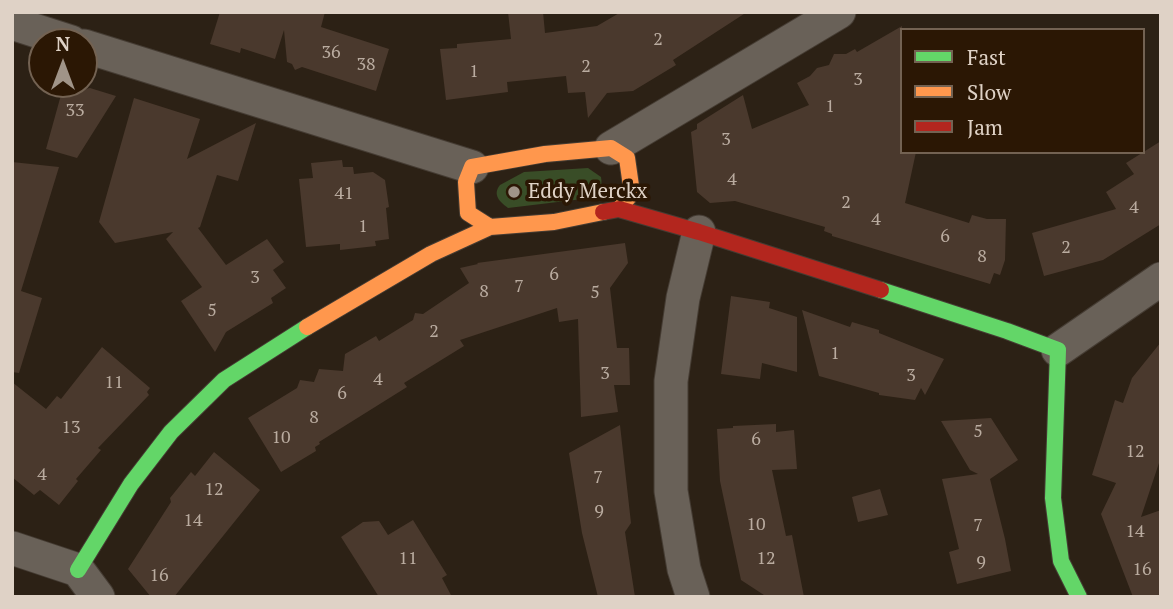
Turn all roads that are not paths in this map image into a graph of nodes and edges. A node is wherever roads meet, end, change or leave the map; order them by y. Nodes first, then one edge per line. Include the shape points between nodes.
1 (839, 12) edge
2 (98, 50) edge
3 (611, 148) junction
4 (472, 167) junction
5 (619, 209) junction
6 (490, 228) junction
7 (699, 232) junction
8 (1161, 279) edge
9 (1058, 350) junction
10 (12, 548) edge
11 (78, 570) junction
12 (98, 597) edge
13 (693, 597) edge
14 (1079, 597) edge

1 - 3 street
2 - 4 street
3 - 4 street
3 - 5 street via 627,158 632,193
4 - 6 street via 466,182 468,213
5 - 6 street
5 - 7 street
6 - 11 street via 430,254 225,380 171,432 131,484
7 - 9 street
7 - 13 street via 683,298 671,381 671,491
8 - 9 street
9 - 14 street via 1053,498 1061,561
10 - 11 street
11 - 12 street

